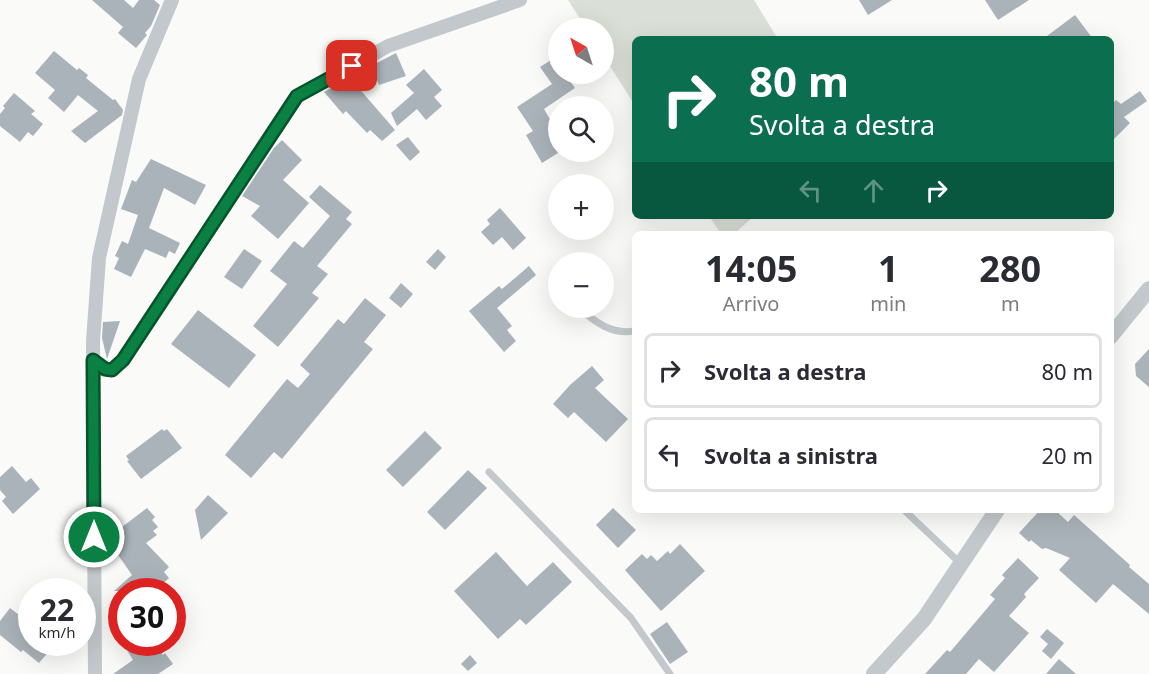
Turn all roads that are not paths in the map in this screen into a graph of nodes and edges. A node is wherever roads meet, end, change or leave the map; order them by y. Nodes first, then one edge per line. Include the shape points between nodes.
1 (172, 0) edge
2 (520, 0) edge
3 (1149, 289) edge
4 (591, 318) edge
5 (632, 331) edge
6 (1114, 333) edge
7 (93, 360) junction
8 (489, 472) dead end
9 (907, 513) edge
10 (995, 513) edge
11 (961, 564) junction
12 (95, 674) edge
13 (670, 674) edge
14 (874, 674) edge

1 - 7 street via 139,79 99,258
2 - 7 street via 388,46 297,96 123,360 112,370
3 - 6 street
4 - 5 lane via 623,333
7 - 12 street
8 - 13 lane via 630,618
9 - 11 lane
10 - 11 street
11 - 14 street via 924,619

